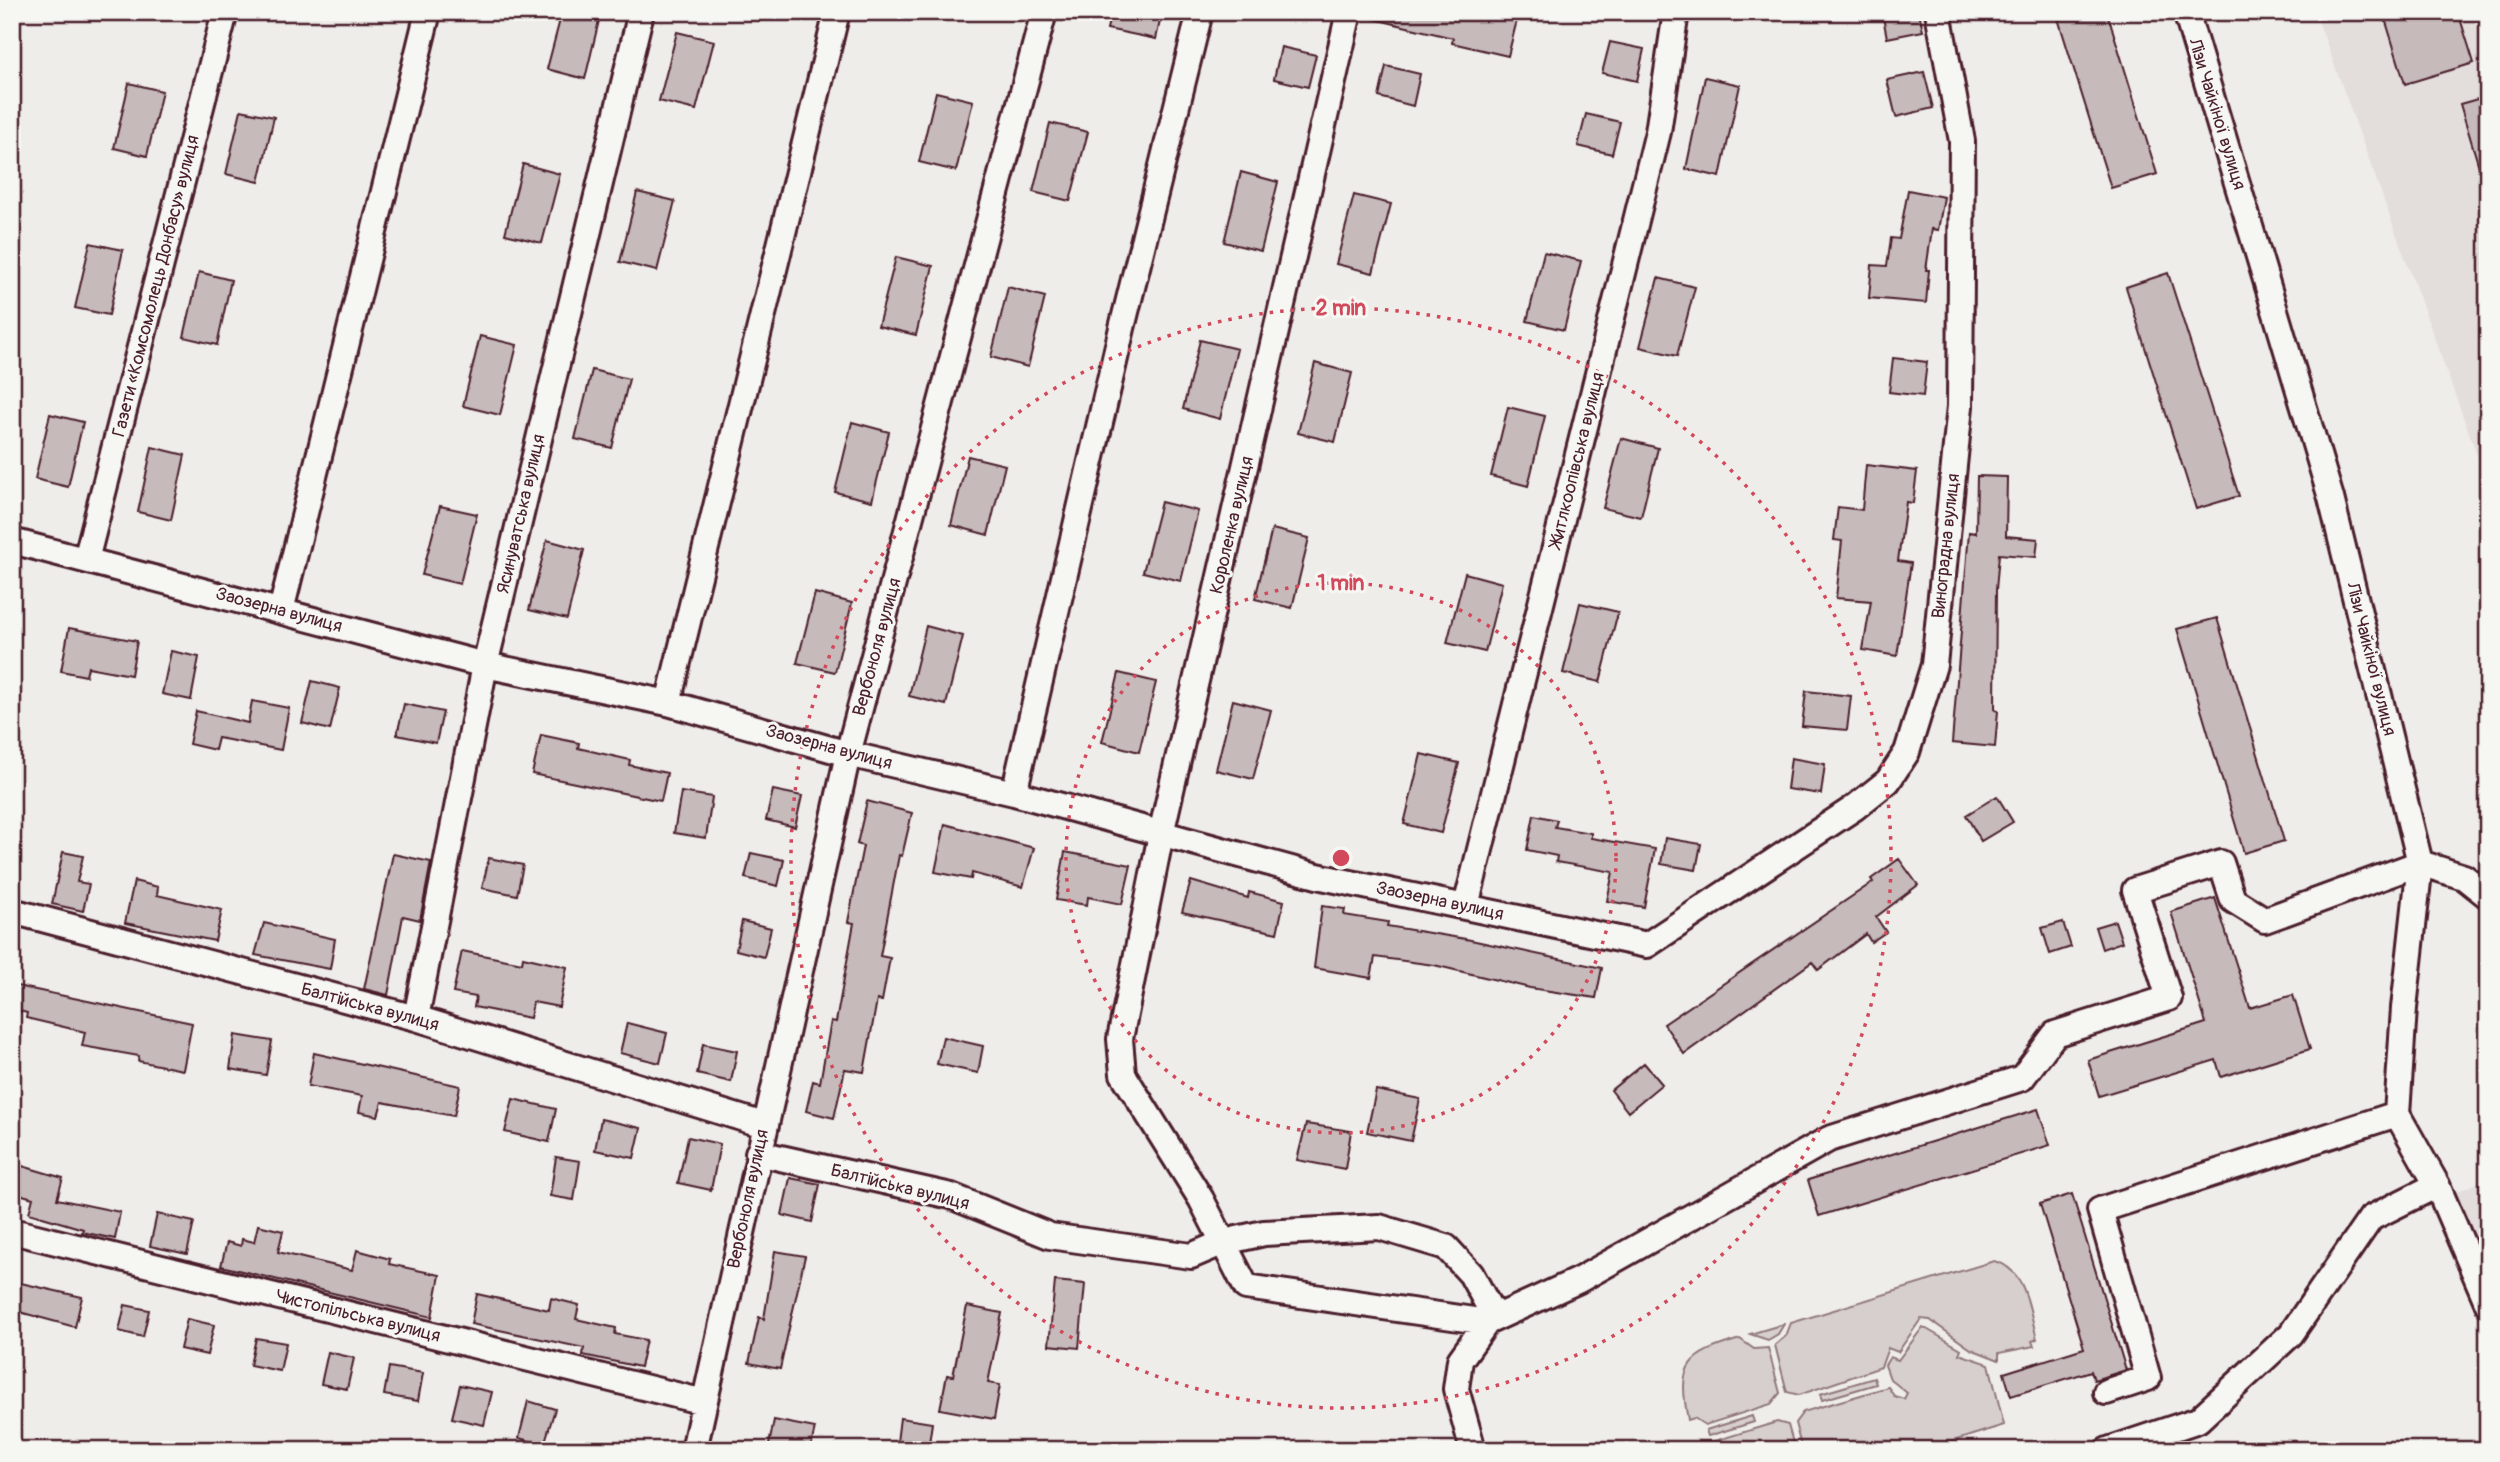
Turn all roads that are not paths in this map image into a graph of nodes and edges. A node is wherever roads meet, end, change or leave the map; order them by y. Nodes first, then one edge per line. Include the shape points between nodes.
1 (225, 12) edge
2 (428, 12) edge
3 (641, 12) edge
4 (837, 12) edge
5 (1044, 12) edge
6 (1200, 12) edge
7 (1349, 12) edge
8 (1676, 12) edge
9 (1938, 12) edge
10 (2186, 12) edge
11 (12, 541) edge
12 (86, 560) junction
13 (281, 611) junction
14 (485, 665) junction
15 (668, 703) junction
16 (848, 754) junction
17 (1014, 793) junction
18 (1161, 834) junction
19 (2420, 863) junction
20 (2488, 896) edge
21 (1466, 906) junction
22 (12, 911) edge
23 (1647, 945) joint
24 (416, 1018) junction
25 (2397, 1114) junction
26 (764, 1125) junction
27 (758, 1153) junction
28 (2437, 1185) junction
29 (12, 1231) edge
30 (1224, 1242) junction
31 (2488, 1304) edge
32 (1493, 1319) junction
33 (2106, 1392) dead end
34 (704, 1402) junction
35 (694, 1450) edge
36 (1473, 1450) edge
37 (2108, 1450) edge

1 - 12 street, Газети «Комсомолець Донбасу» вулиця
2 - 13 street
3 - 14 street, Ясинуватська вулиця
4 - 15 street
5 - 16 street, Вербоноля вулиця
6 - 17 street
7 - 18 street, Короленка вулиця
8 - 21 street, Житлкоопівська вулиця via 1658,132
9 - 23 street, Виноградна вулиця via 1962,141 1959,406 1934,665 1927,690 1907,752 1888,780 1854,808
10 - 19 street, Лізи Чайкіної вулиця via 2331,498
11 - 12 street, Заозерна вулиця
12 - 13 street, Заозерна вулиця
13 - 14 street, Заозерна вулиця
14 - 15 street, Заозерна вулиця
14 - 24 street, Ясинуватська вулиця
15 - 16 street, Заозерна вулиця
16 - 17 street, Заозерна вулиця
16 - 26 street, Вербоноля вулиця
17 - 18 street, Заозерна вулиця
18 - 21 street, Заозерна вулиця via 1317,876
18 - 30 street, Короленка вулиця via 1120,1039 1123,1074
19 - 20 street via 2464,877
19 - 25 street, Лізи Чайкіної вулиця
19 - 32 street via 2265,920 2232,900 2221,863 2135,890 2169,998 2055,1034 2022,1078 1829,1139 1579,1280
21 - 23 street, Заозерна вулиця
22 - 24 street, Балтійська вулиця
24 - 26 street, Балтійська вулиця
25 - 28 street
25 - 33 street via 2100,1210 2148,1378
26 - 27 street, Вербоноля вулиця
27 - 30 street, Балтійська вулиця via 951,1196 1050,1237 1191,1256
27 - 34 street, Вербоноля вулиця
28 - 31 street
28 - 37 street via 2371,1218 2291,1334 2198,1420
29 - 34 street, Чистопільська вулиця
30 - 32 street, Короленка вулиця via 1246,1287
30 - 32 street, Балтійська вулиця via 1265,1233 1379,1227 1446,1247 1471,1274
32 - 36 street via 1460,1360 1456,1389
34 - 35 street, Вербоноля вулиця

